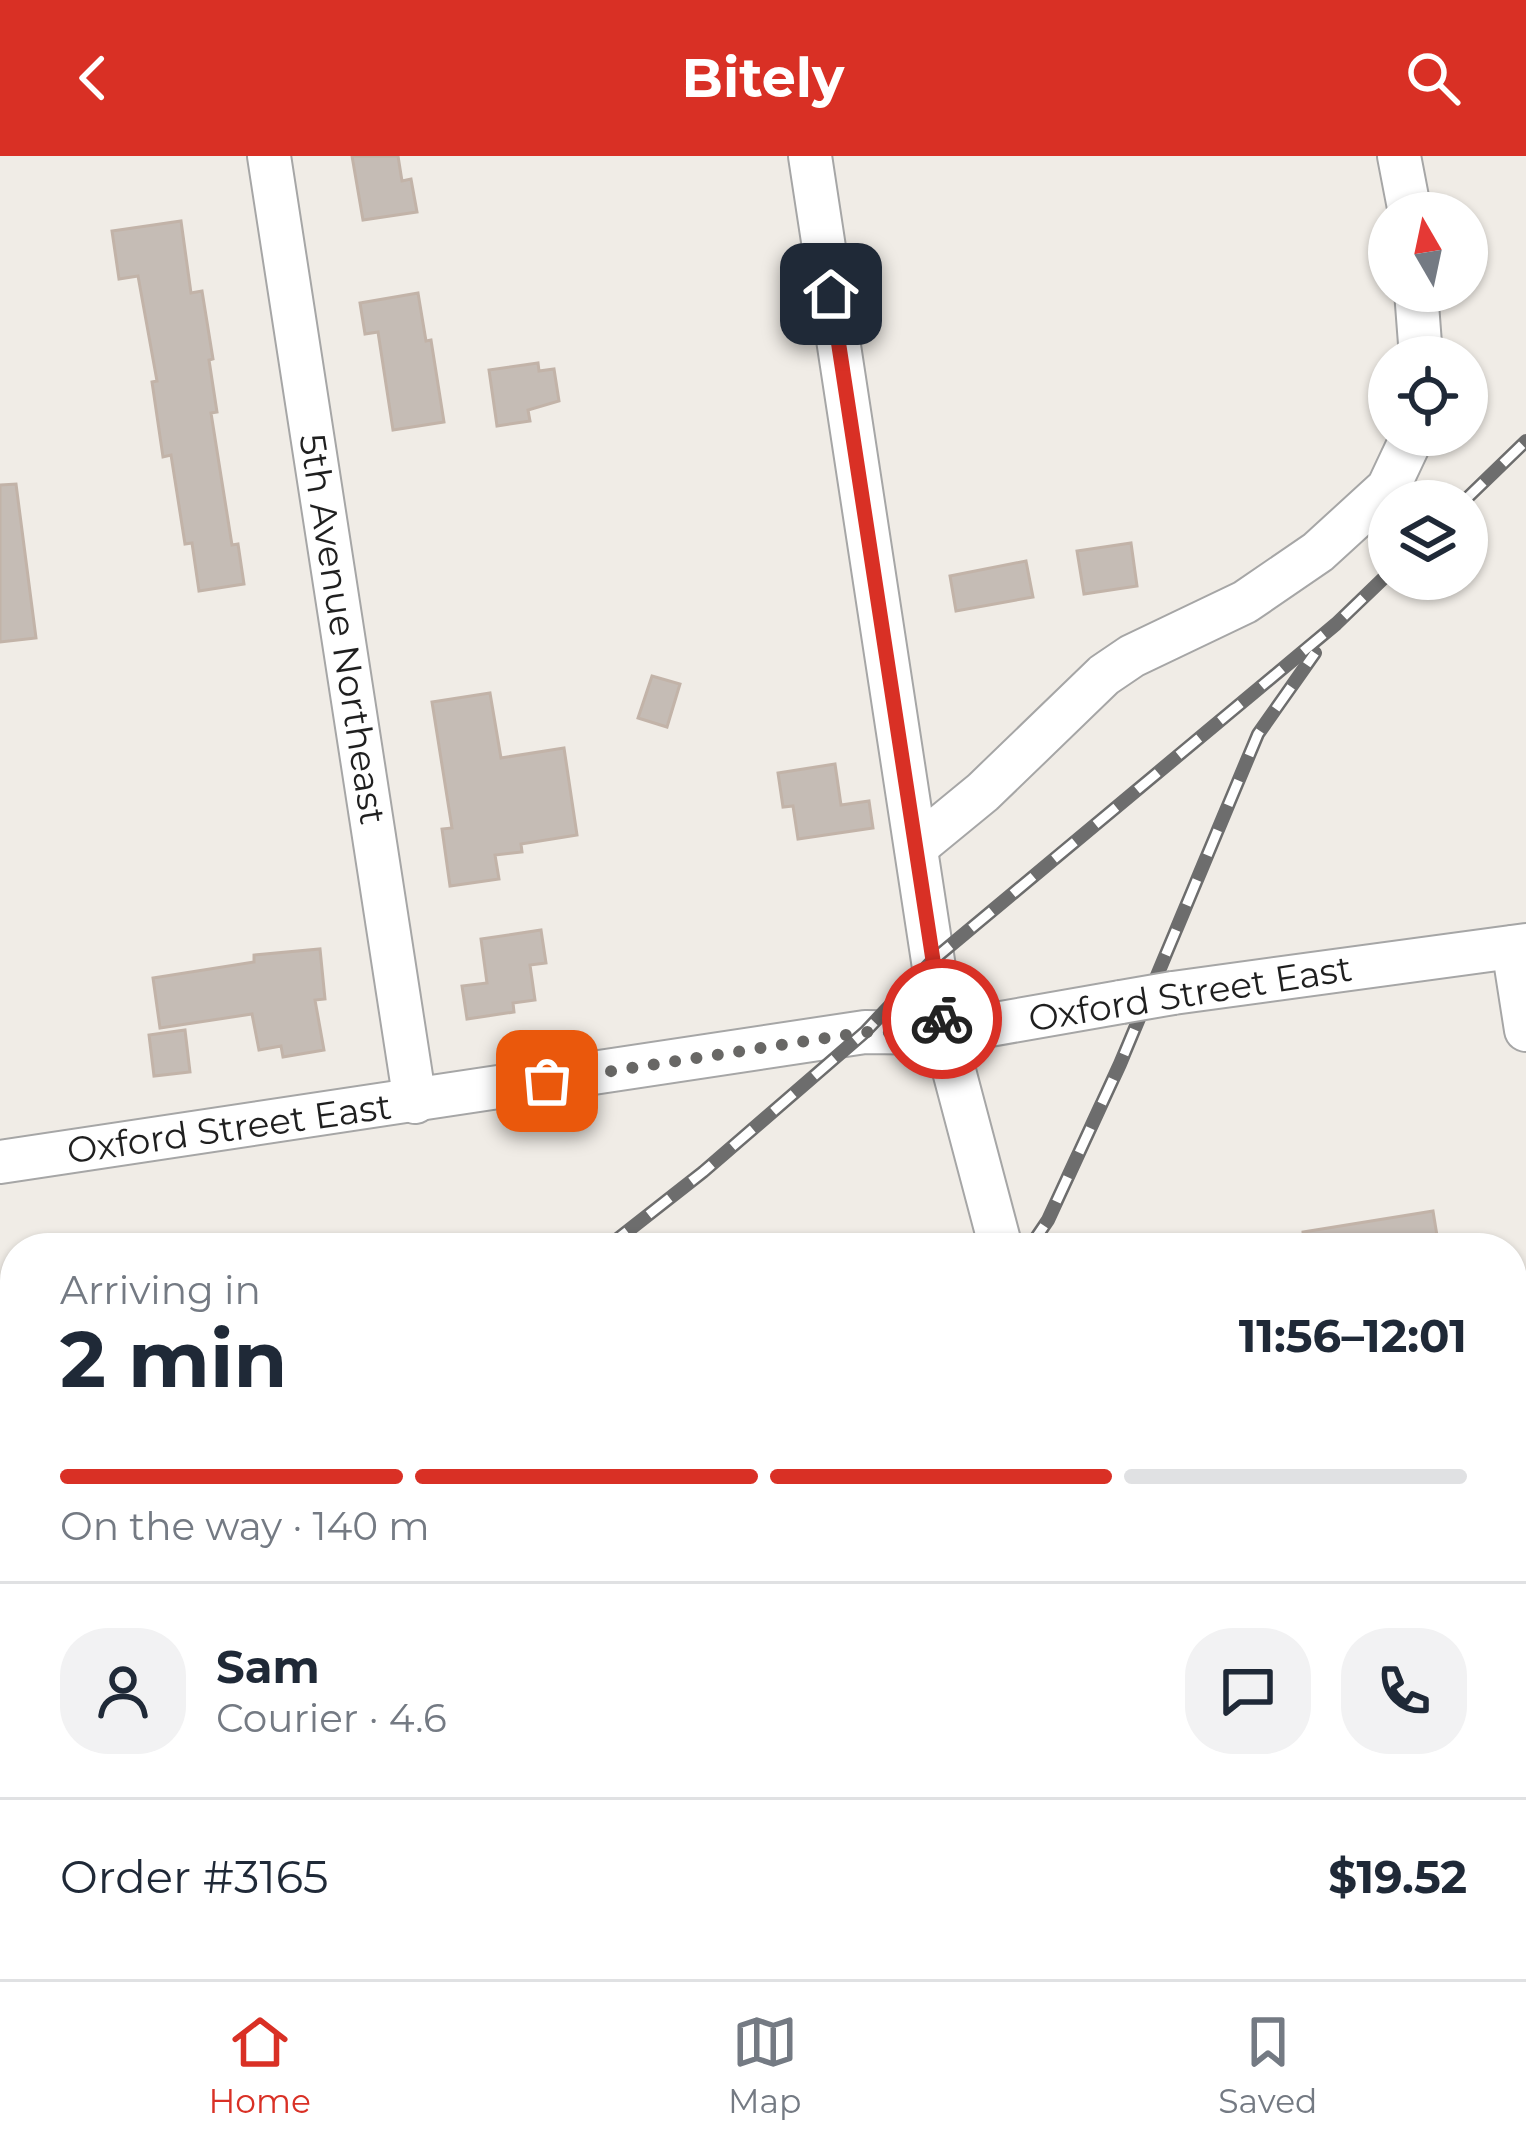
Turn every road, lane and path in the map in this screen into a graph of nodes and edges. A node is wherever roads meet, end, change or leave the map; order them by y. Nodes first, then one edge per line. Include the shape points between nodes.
1 (268, 156) edge
2 (810, 156) edge
3 (1399, 156) edge
4 (1406, 192) edge
5 (1403, 456) edge
6 (916, 847) junction
7 (1520, 946) edge
8 (1526, 1030) edge
9 (944, 1033) junction
10 (416, 1102) junction
11 (0, 1162) edge
12 (997, 1233) edge

1 - 10 street, 5th Avenue Northeast
2 - 6 street
3 - 4 street
5 - 6 street via 1388,488 1318,552 1245,602 1104,675
6 - 9 street
7 - 8 street
7 - 9 street, Oxford Street East, bridge
9 - 10 street, Oxford Street East via 865,1032
9 - 12 street
10 - 11 street, Oxford Street East

